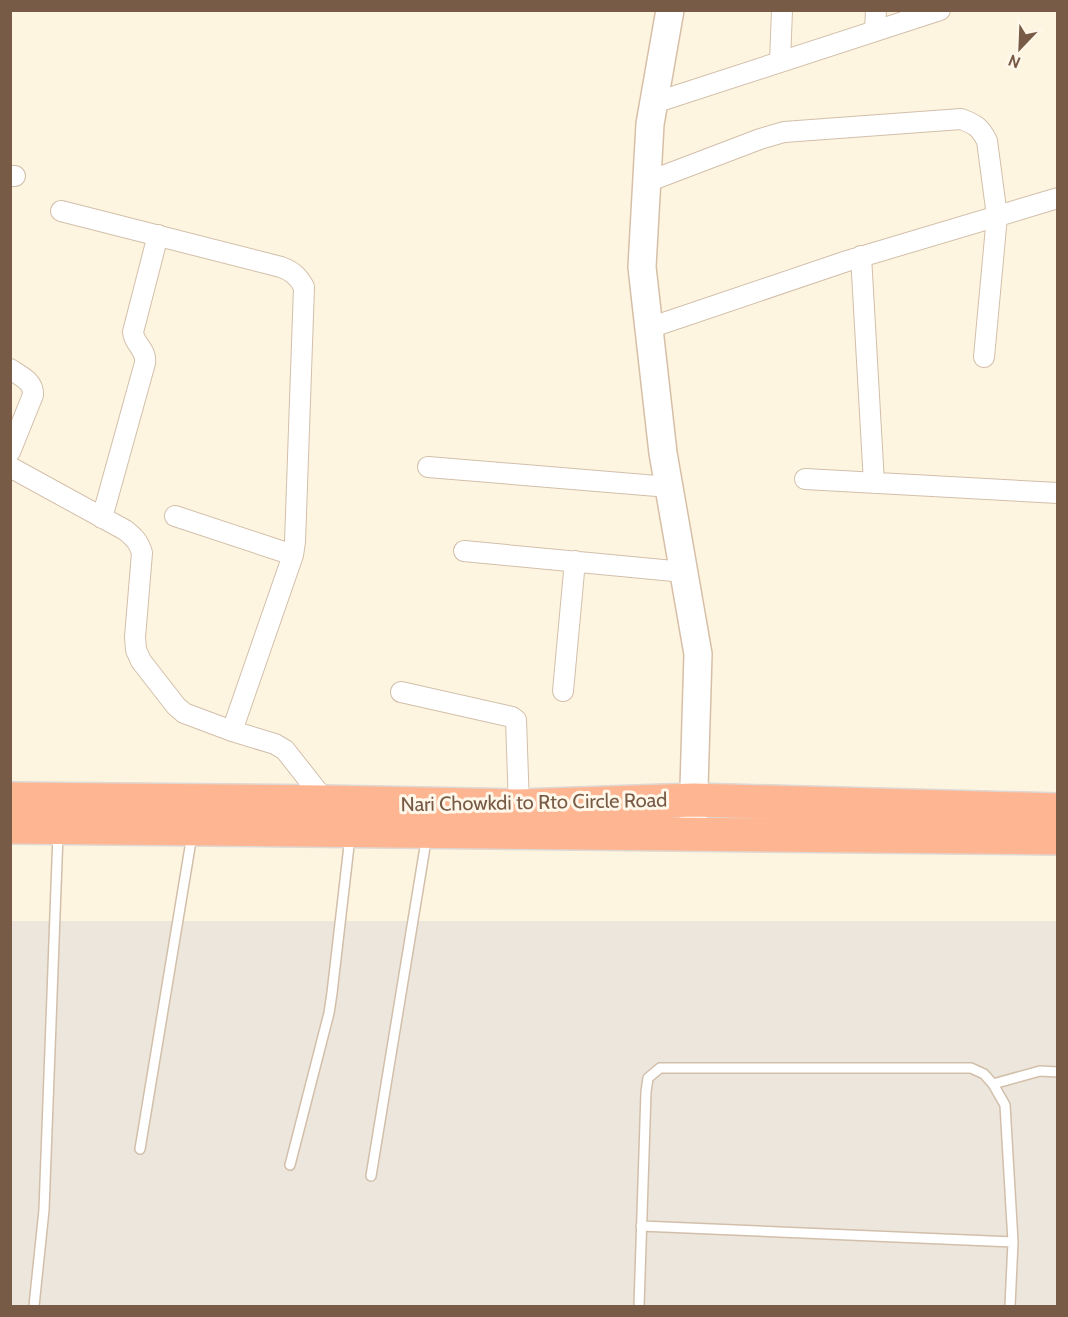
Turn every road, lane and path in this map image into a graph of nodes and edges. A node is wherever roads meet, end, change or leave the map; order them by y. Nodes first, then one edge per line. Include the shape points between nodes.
1 (782, 10) edge
2 (876, 10) edge
3 (939, 10) edge
4 (666, 12) edge
5 (875, 31) junction
6 (780, 62) junction
7 (654, 103) junction
8 (647, 182) junction
9 (1058, 198) edge
10 (61, 211) dead end
11 (997, 216) junction
12 (158, 235) junction
13 (861, 256) junction
14 (649, 328) junction
15 (984, 357) dead end
16 (10, 369) edge
17 (10, 452) edge
18 (10, 466) edge
19 (428, 467) dead end
20 (805, 479) dead end
21 (874, 483) junction
22 (669, 487) junction
23 (1058, 494) edge
24 (175, 516) dead end
25 (102, 518) junction
26 (464, 551) dead end
27 (293, 555) junction
28 (575, 561) junction
29 (684, 572) junction
30 (562, 691) dead end
31 (401, 692) dead end
32 (231, 731) junction
33 (10, 799) edge
34 (694, 800) junction
35 (326, 802) junction
36 (519, 806) junction
37 (1058, 810) edge
38 (59, 813) junction
39 (10, 827) edge
40 (193, 829) junction
41 (351, 831) junction
42 (428, 832) junction
43 (692, 834) junction
44 (1058, 838) edge
45 (1058, 1072) edge
46 (993, 1084) junction
47 (140, 1149) dead end
48 (290, 1165) dead end
49 (372, 1176) dead end
50 (641, 1226) junction
51 (1013, 1242) junction
52 (34, 1306) edge
53 (639, 1306) edge
54 (1010, 1306) edge

1 - 6 street
2 - 5 street
3 - 5 street
4 - 7 street
5 - 6 street
6 - 7 street
7 - 8 street
8 - 11 street via 784,132 961,119 981,130 987,141
8 - 14 street via 642,267
9 - 11 street
10 - 12 street
11 - 13 street
11 - 15 street
12 - 25 street via 133,332 144,352 145,363
12 - 27 street via 280,267 291,271 304,287
13 - 14 street
13 - 21 street
14 - 22 street
16 - 17 street via 31,383 33,394
18 - 25 street
19 - 22 street
20 - 21 street
21 - 23 street
22 - 29 street
24 - 27 street
25 - 32 street via 135,537 140,545 135,638 141,661 184,713
26 - 28 street
27 - 32 street
28 - 29 street
28 - 30 street
29 - 34 street via 698,654
31 - 36 street via 516,720
32 - 35 street via 285,750
33 - 38 highway, Nari Chowkdi to Rto Circle Road
34 - 36 highway, Nari Chowkdi to Rto Circle Road
34 - 37 highway, Nari Chowkdi to Rto Circle Road
34 - 43 street
35 - 36 highway, Nari Chowkdi to Rto Circle Road
35 - 38 highway, Nari Chowkdi to Rto Circle Road
38 - 39 highway
38 - 40 highway
38 - 52 lane via 44,1210
40 - 41 highway
40 - 47 lane
41 - 42 highway
41 - 48 lane via 329,1013
42 - 43 highway
42 - 49 lane
43 - 44 highway
45 - 46 lane via 1040,1071
46 - 50 lane via 971,1068 660,1068 648,1078 646,1092
46 - 51 lane via 1005,1105
50 - 51 lane
50 - 53 lane
51 - 54 lane

